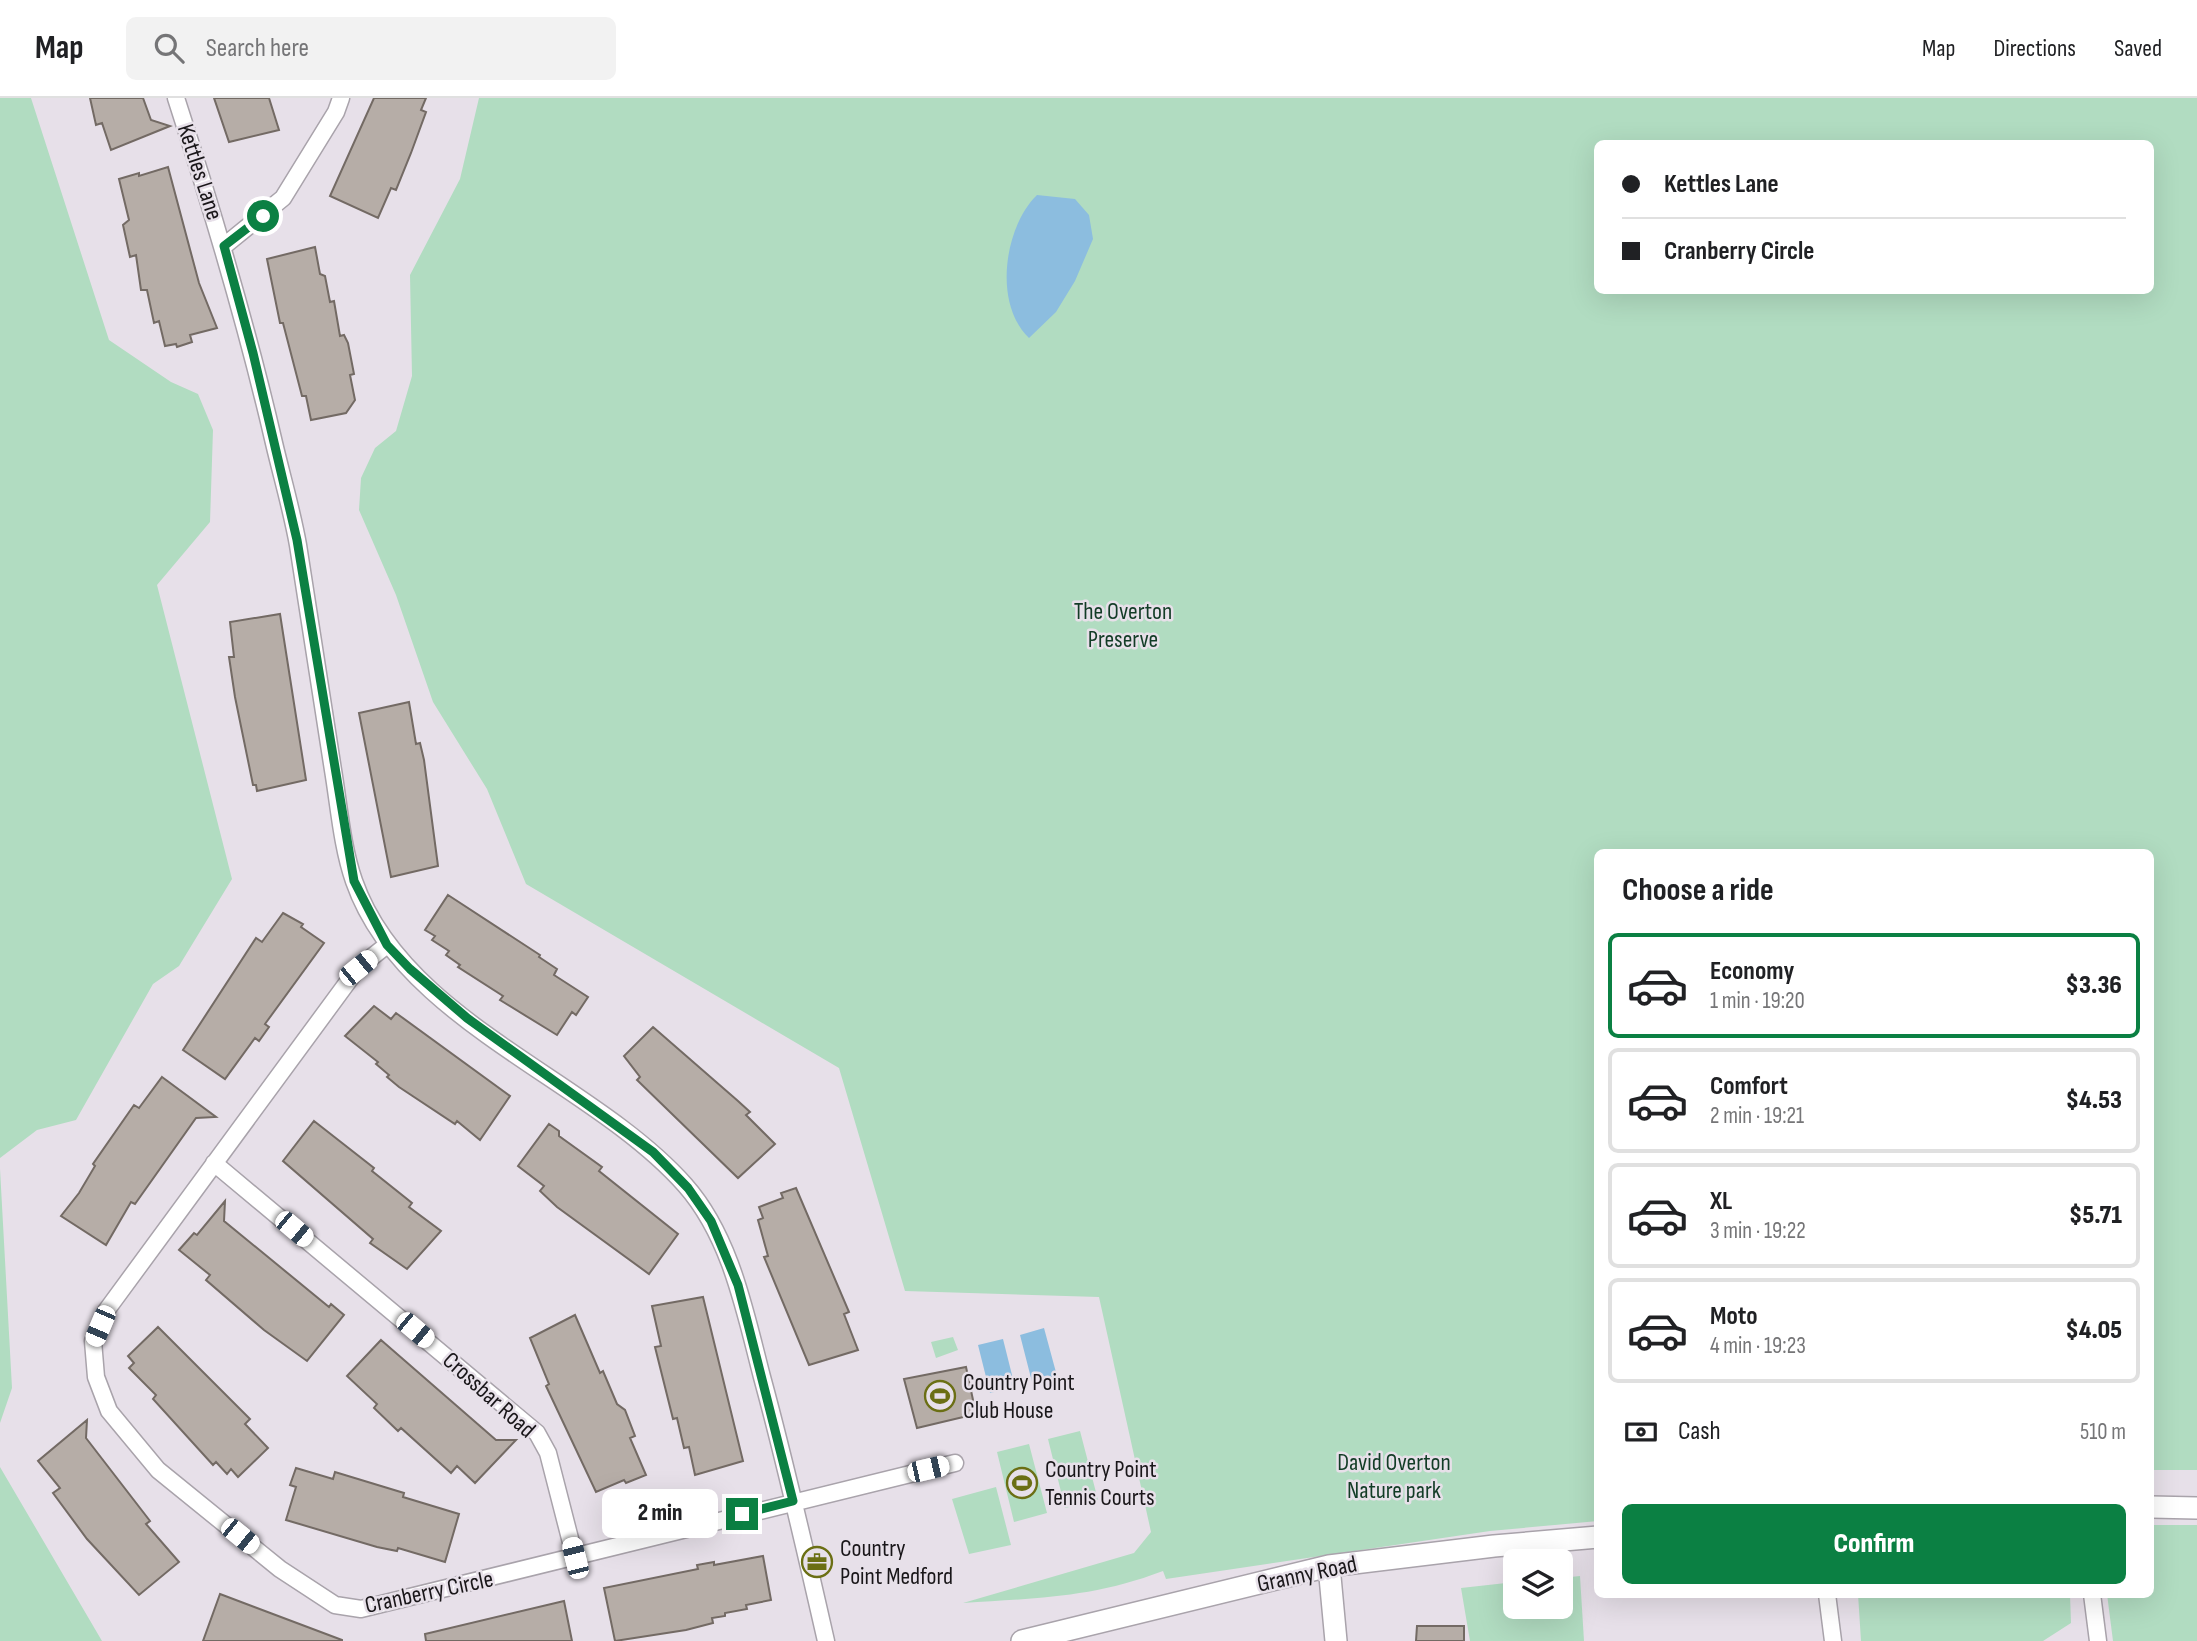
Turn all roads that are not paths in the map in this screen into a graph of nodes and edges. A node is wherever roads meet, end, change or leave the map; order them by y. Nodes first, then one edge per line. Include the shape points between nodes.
1 (176, 98) edge
2 (341, 98) edge
3 (224, 246) junction
4 (387, 945) junction
5 (214, 1163) junction
6 (955, 1463) dead end
7 (793, 1501) junction
8 (2154, 1507) edge
9 (2197, 1508) edge
10 (1594, 1537) edge
11 (575, 1558) junction
12 (1329, 1566) junction
13 (1828, 1598) edge
14 (2093, 1598) edge
15 (1086, 1633) edge
16 (826, 1641) edge
17 (1022, 1641) edge
18 (1336, 1641) edge
19 (1833, 1641) edge
20 (2098, 1641) edge

1 - 3 street, Kettles Lane
2 - 3 street, Kettles Lane via 283,198
3 - 4 street, Kettles Lane via 297,540 354,881
4 - 5 street, Cranberry Circle via 358,968
4 - 7 street, Kettles Lane via 467,1018 653,1152 688,1188 711,1221 738,1285
5 - 11 street, Crossbar Road via 537,1433 548,1453
5 - 11 street, Cranberry Circle via 106,1311 93,1341 96,1377 109,1411 158,1470 280,1569 335,1605 360,1609 389,1605
6 - 7 street, Cranberry Circle
7 - 11 street, Cranberry Circle
7 - 16 street, Kettles Lane
8 - 9 street
10 - 12 street, Granny Road
12 - 15 street, Granny Road
12 - 18 street
13 - 19 street
14 - 20 street
15 - 17 street, Granny Road

